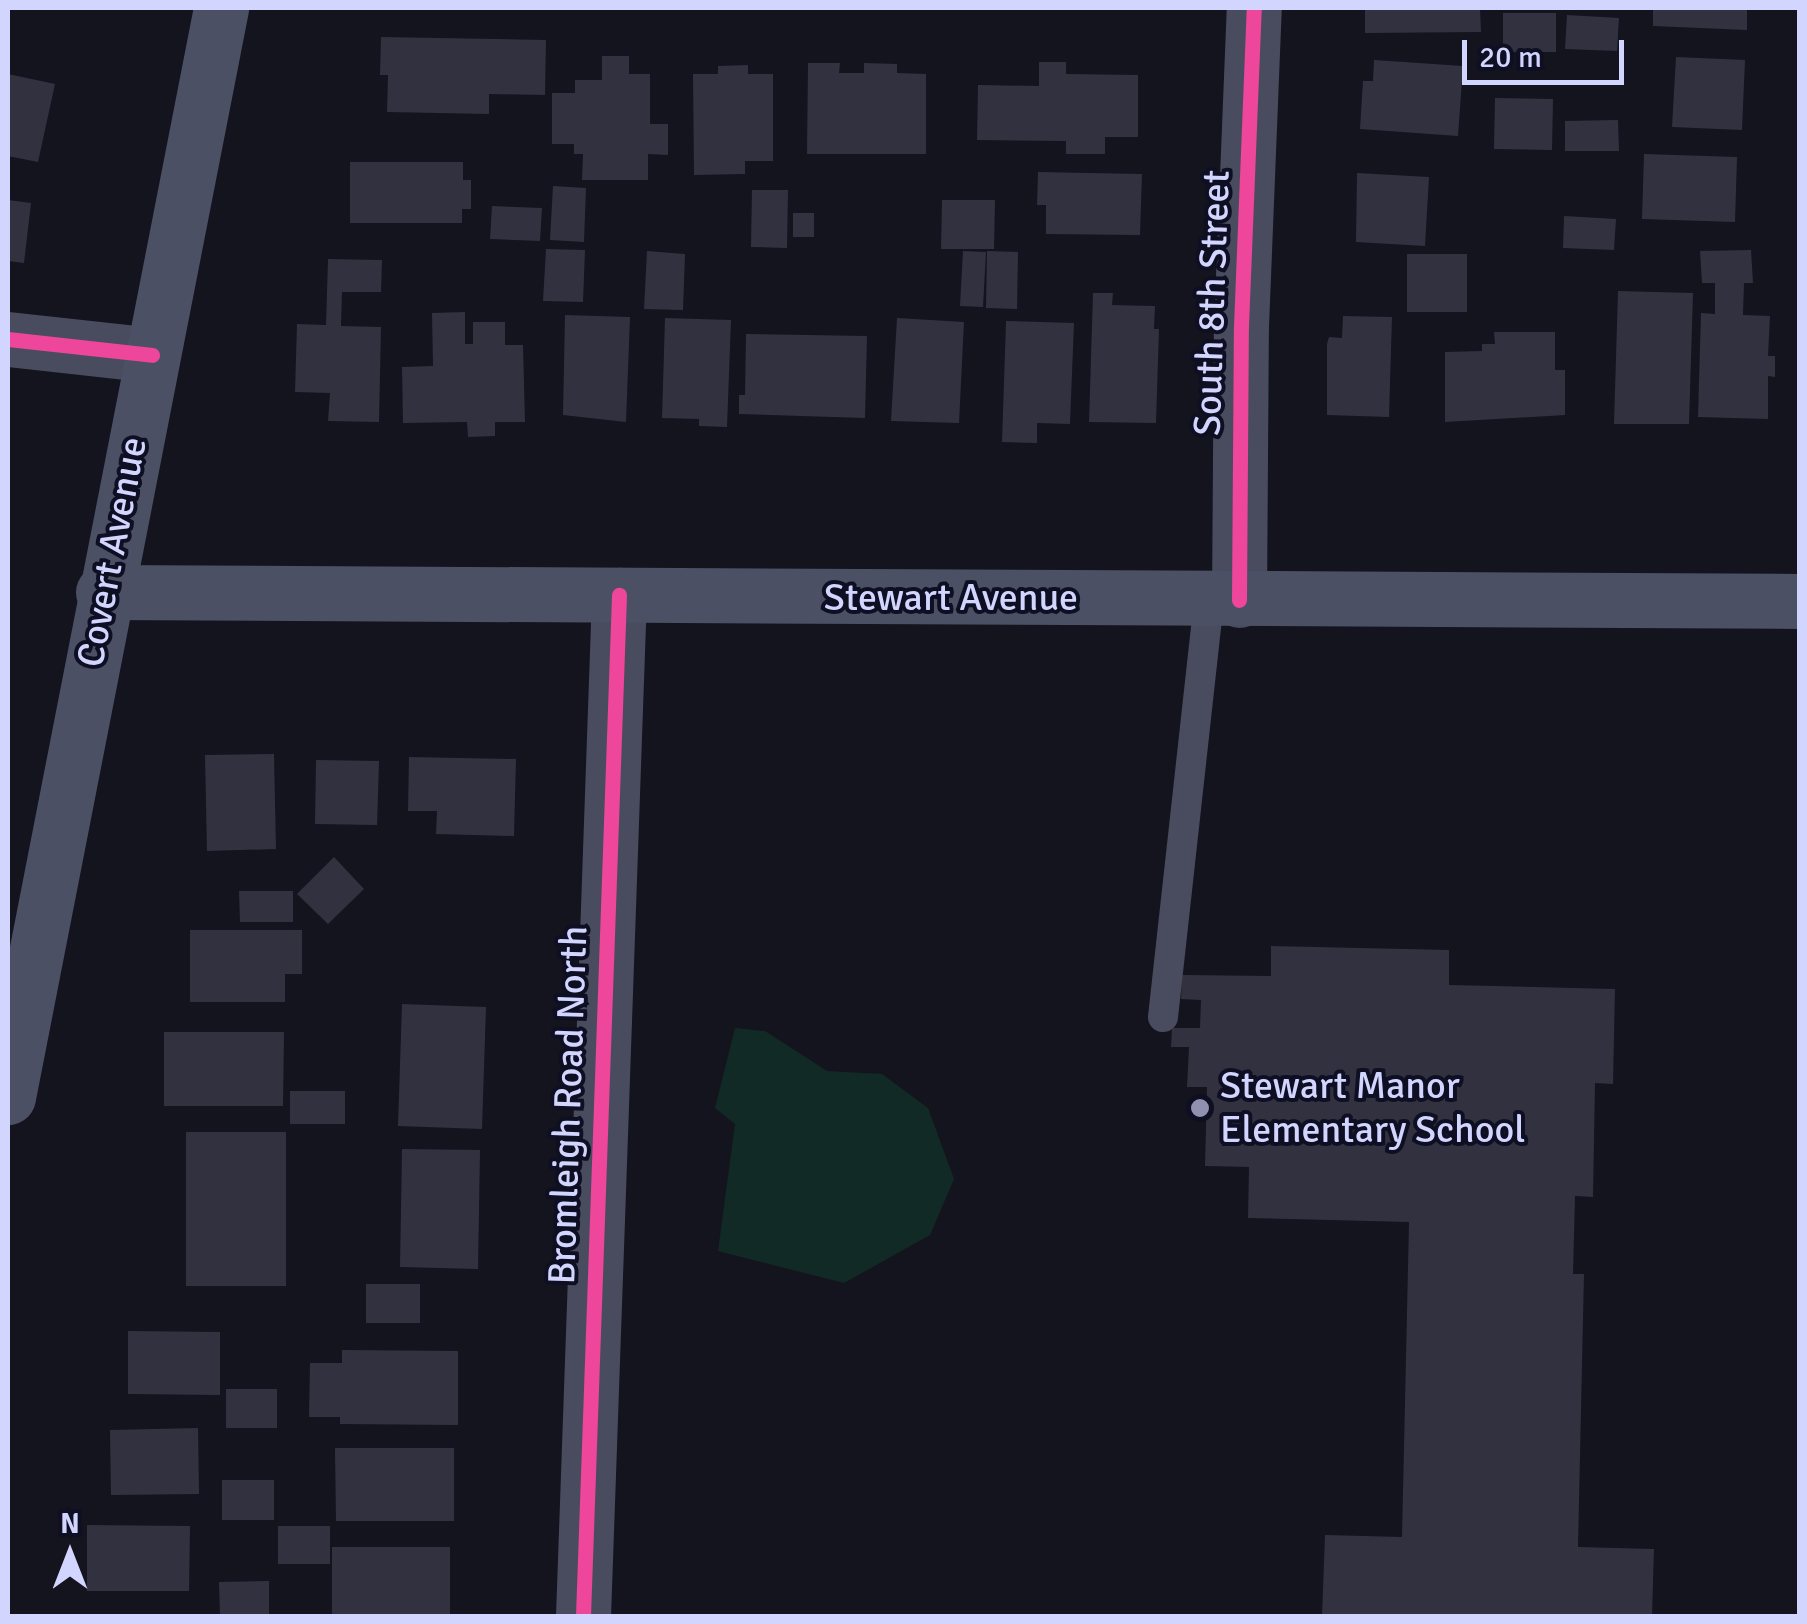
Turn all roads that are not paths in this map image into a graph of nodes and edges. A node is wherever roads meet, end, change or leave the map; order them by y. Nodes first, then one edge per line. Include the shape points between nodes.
1 (221, 8) edge
2 (1254, 8) edge
3 (8, 339) edge
4 (152, 355) junction
5 (103, 592) junction
6 (619, 596) junction
7 (1224, 600) junction
8 (1800, 601) edge
9 (20, 970) edge
10 (1163, 1017) dead end
11 (8, 1097) edge
12 (582, 1616) edge

1 - 4 main road, Covert Avenue
2 - 7 street, South 8th Street
3 - 4 street
4 - 5 main road, Covert Avenue
5 - 6 main road, Stewart Avenue
5 - 9 main road, Covert Avenue
6 - 7 main road, Stewart Avenue
6 - 12 street, Bromleigh Road North
7 - 8 main road, Stewart Avenue
7 - 10 lane
9 - 11 main road, Covert Avenue

